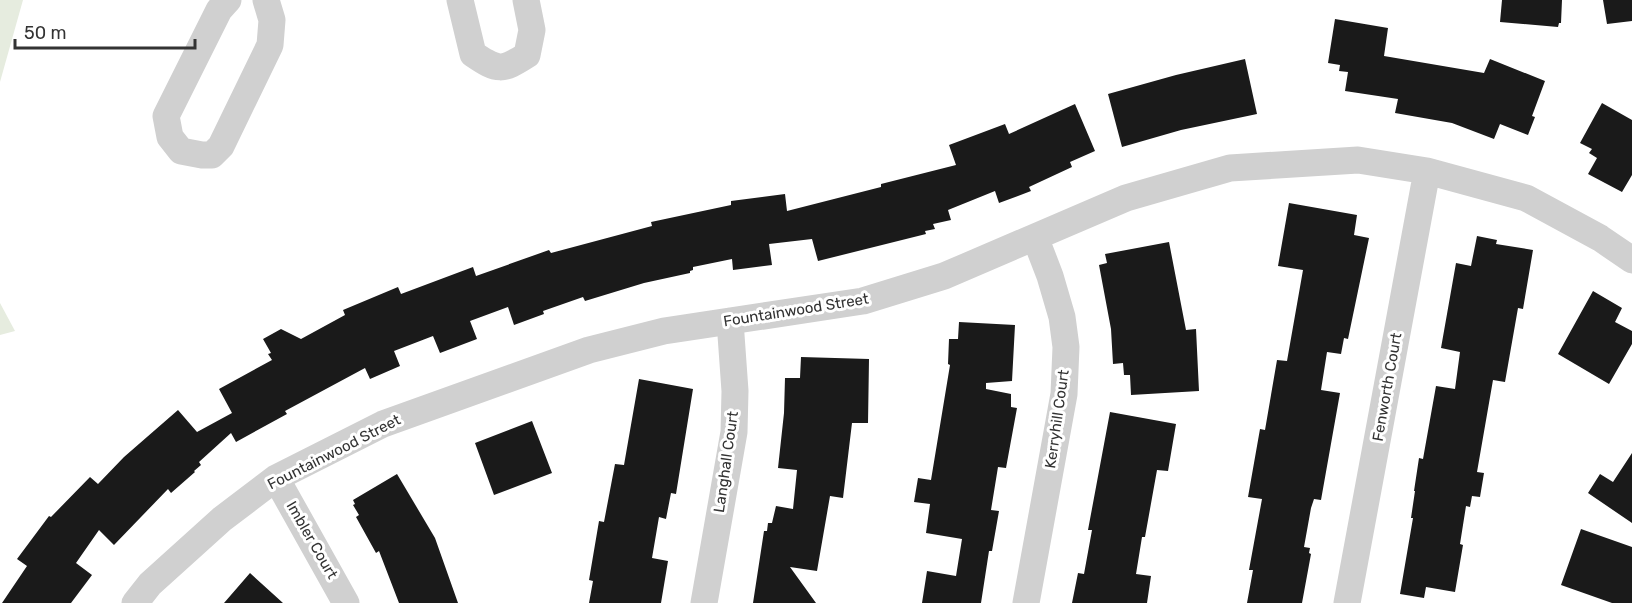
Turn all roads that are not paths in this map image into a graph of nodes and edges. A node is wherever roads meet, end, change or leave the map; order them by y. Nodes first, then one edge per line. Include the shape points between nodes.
1 (228, 0) edge
2 (266, 0) edge
3 (460, 0) edge
4 (526, 0) edge
5 (1427, 171) junction
6 (1035, 237) junction
7 (1632, 260) edge
8 (730, 321) junction
9 (276, 478) junction
10 (135, 603) edge
11 (346, 603) edge
12 (704, 603) edge
13 (1026, 603) edge
14 (1347, 603) edge

1 - 2 street via 219,10 166,116 170,137 181,152 212,154 221,146 270,45 272,20
3 - 4 street via 474,54 491,66 509,67 527,55 532,30
5 - 6 street, Fountainwood Street via 1358,160 1230,168 1126,198
5 - 7 street, Fountainwood Street via 1526,198
5 - 14 street, Fenworth Court
6 - 8 street, Fountainwood Street via 944,276 863,301
6 - 13 street, Kerryhill Court via 1062,317 1066,347 1064,394
8 - 9 street, Fountainwood Street via 610,344 505,379 383,424
8 - 12 street, Langhall Court via 734,432
9 - 10 street, Fountainwood Street via 222,519 150,584
9 - 11 street, Imbler Court

